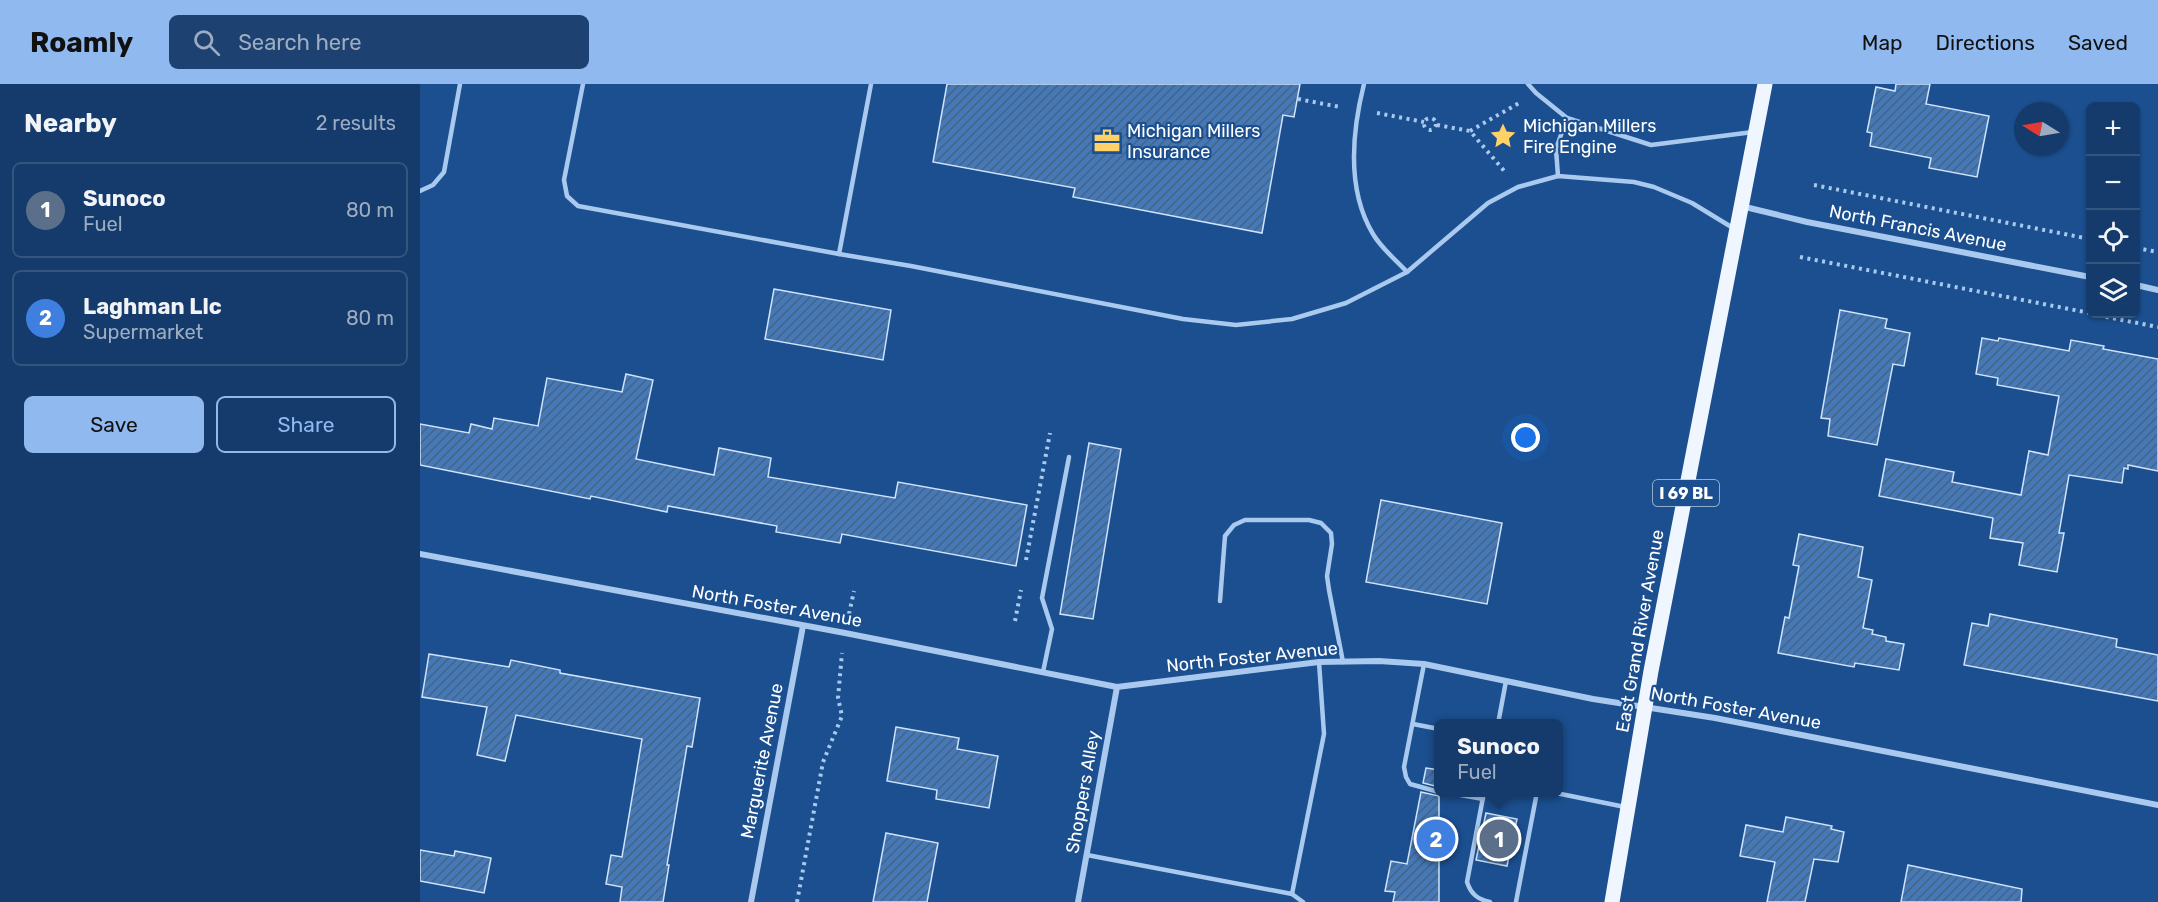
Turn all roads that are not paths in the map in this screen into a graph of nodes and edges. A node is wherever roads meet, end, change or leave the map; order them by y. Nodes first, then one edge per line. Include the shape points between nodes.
1 (460, 84) edge
2 (583, 84) edge
3 (871, 84) edge
4 (1364, 84) edge
5 (1528, 84) edge
6 (1765, 84) edge
7 (1567, 118) junction
8 (1755, 132) junction
9 (1558, 176) junction
10 (420, 191) edge
11 (1741, 206) junction
12 (1737, 230) junction
13 (839, 254) junction
14 (1407, 272) junction
15 (2086, 276) edge
16 (2140, 286) edge
17 (2158, 290) edge
18 (1069, 457) dead end
19 (420, 554) edge
20 (1220, 601) dead end
21 (803, 626) junction
22 (1319, 662) junction
23 (1344, 662) junction
24 (1424, 664) junction
25 (1043, 672) junction
26 (1506, 681) junction
27 (1117, 687) junction
28 (1645, 707) junction
29 (1499, 719) edge
30 (1413, 724) junction
31 (1434, 728) edge
32 (1434, 791) edge
33 (1563, 794) edge
34 (1472, 797) edge
35 (1536, 797) edge
36 (1483, 799) joint
37 (2158, 805) edge
38 (1628, 808) junction
39 (1087, 855) junction
40 (1292, 894) junction
41 (751, 902) edge
42 (1078, 902) edge
43 (1303, 902) edge
44 (1490, 902) edge
45 (1516, 902) edge
46 (1612, 902) edge

1 - 10 lane via 444,172 433,186
2 - 13 lane via 564,180 567,196 578,206
3 - 13 lane
4 - 14 lane via 1354,138 1359,201 1373,235
5 - 7 lane
6 - 8 main road, East Grand River Avenue / I 69 BL
7 - 8 lane via 1651,145
7 - 9 lane via 1556,149
8 - 11 main road, East Grand River Avenue / I 69 BL
9 - 12 lane via 1654,187 1692,203
9 - 14 lane via 1518,187 1488,203
11 - 12 main road, East Grand River Avenue / I 69 BL
11 - 15 street, North Francis Avenue
12 - 28 main road, East Grand River Avenue / I 69 BL
13 - 14 lane via 1184,319 1236,325 1292,319 1346,303
16 - 17 street
18 - 25 lane via 1042,598 1052,629
19 - 21 street, North Foster Avenue
20 - 23 lane via 1225,536 1234,525 1245,520 1321,523 1331,532 1329,590
21 - 25 street, North Foster Avenue
21 - 41 street, Marguerite Avenue
22 - 23 street, North Foster Avenue
22 - 27 street, North Foster Avenue
22 - 40 lane via 1324,734
23 - 24 street, North Foster Avenue
24 - 26 street, North Foster Avenue
24 - 30 lane
25 - 27 street, North Foster Avenue
26 - 28 street, North Foster Avenue
26 - 29 lane
27 - 39 street, Shoppers Alley
28 - 37 street, North Foster Avenue
28 - 38 main road, East Grand River Avenue / I 69 BL
30 - 31 lane
30 - 32 lane via 1404,766 1406,777 1410,784
33 - 38 lane
34 - 36 lane
35 - 45 lane
36 - 44 lane via 1467,882 1471,893
38 - 46 main road, East Grand River Avenue / I 69 BL
39 - 40 lane
39 - 42 street, Shoppers Alley
40 - 43 lane

